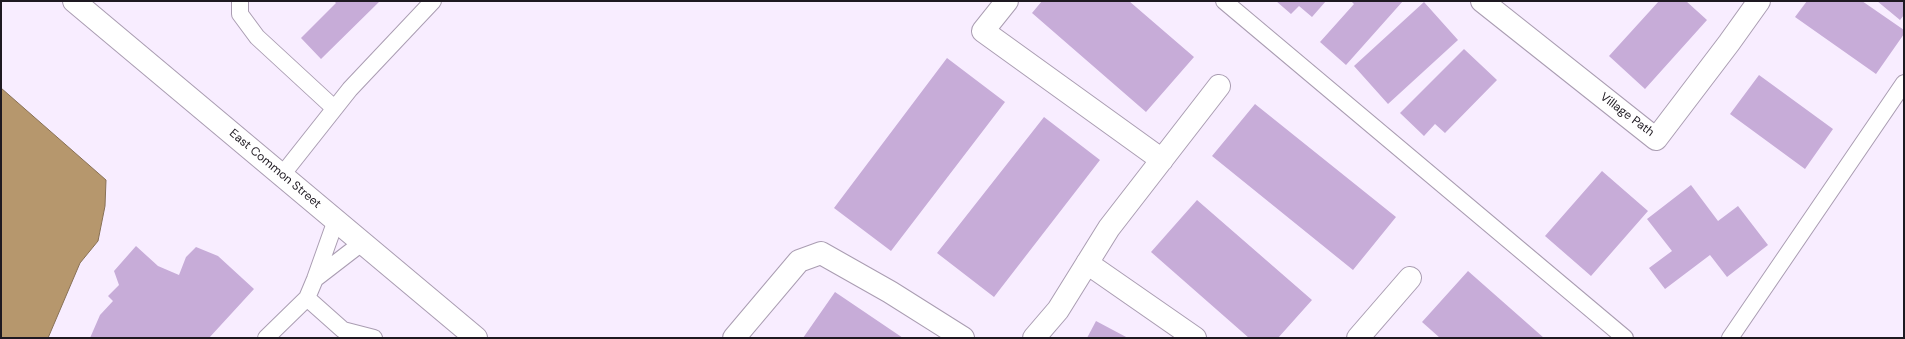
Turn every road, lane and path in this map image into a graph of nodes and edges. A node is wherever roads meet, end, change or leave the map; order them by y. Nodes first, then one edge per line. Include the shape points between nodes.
1 (74, 1) edge
2 (240, 1) edge
3 (433, 1) edge
4 (1007, 1) edge
5 (1224, 1) edge
6 (1482, 1) edge
7 (1753, 3) edge
8 (1904, 83) edge
9 (1219, 86) dead end
10 (334, 108) junction
11 (1162, 160) junction
12 (282, 175) junction
13 (336, 220) junction
14 (363, 242) junction
15 (1087, 263) junction
16 (1410, 278) dead end
17 (316, 279) junction
18 (307, 298) junction
19 (266, 338) edge
20 (373, 338) edge
21 (476, 338) edge
22 (734, 338) edge
23 (963, 338) edge
24 (1034, 338) edge
25 (1195, 338) edge
26 (1358, 338) edge
27 (1625, 338) edge
28 (1730, 338) edge

1 - 12 street, East Common Street
2 - 10 lane via 240,14 257,37
3 - 10 lane
4 - 11 street via 983,31
5 - 27 lane
6 - 7 street, Village Path via 1656,139 1730,43
8 - 28 lane
9 - 11 street
10 - 12 lane
11 - 15 street via 1109,228
12 - 13 street, East Common Street
13 - 14 street, East Common Street
13 - 17 lane
14 - 17 lane
14 - 21 street, East Common Street
15 - 24 street via 1058,310
15 - 25 street
16 - 26 street
17 - 18 lane
18 - 19 lane
18 - 20 lane via 343,330
22 - 23 street via 799,261 821,253

